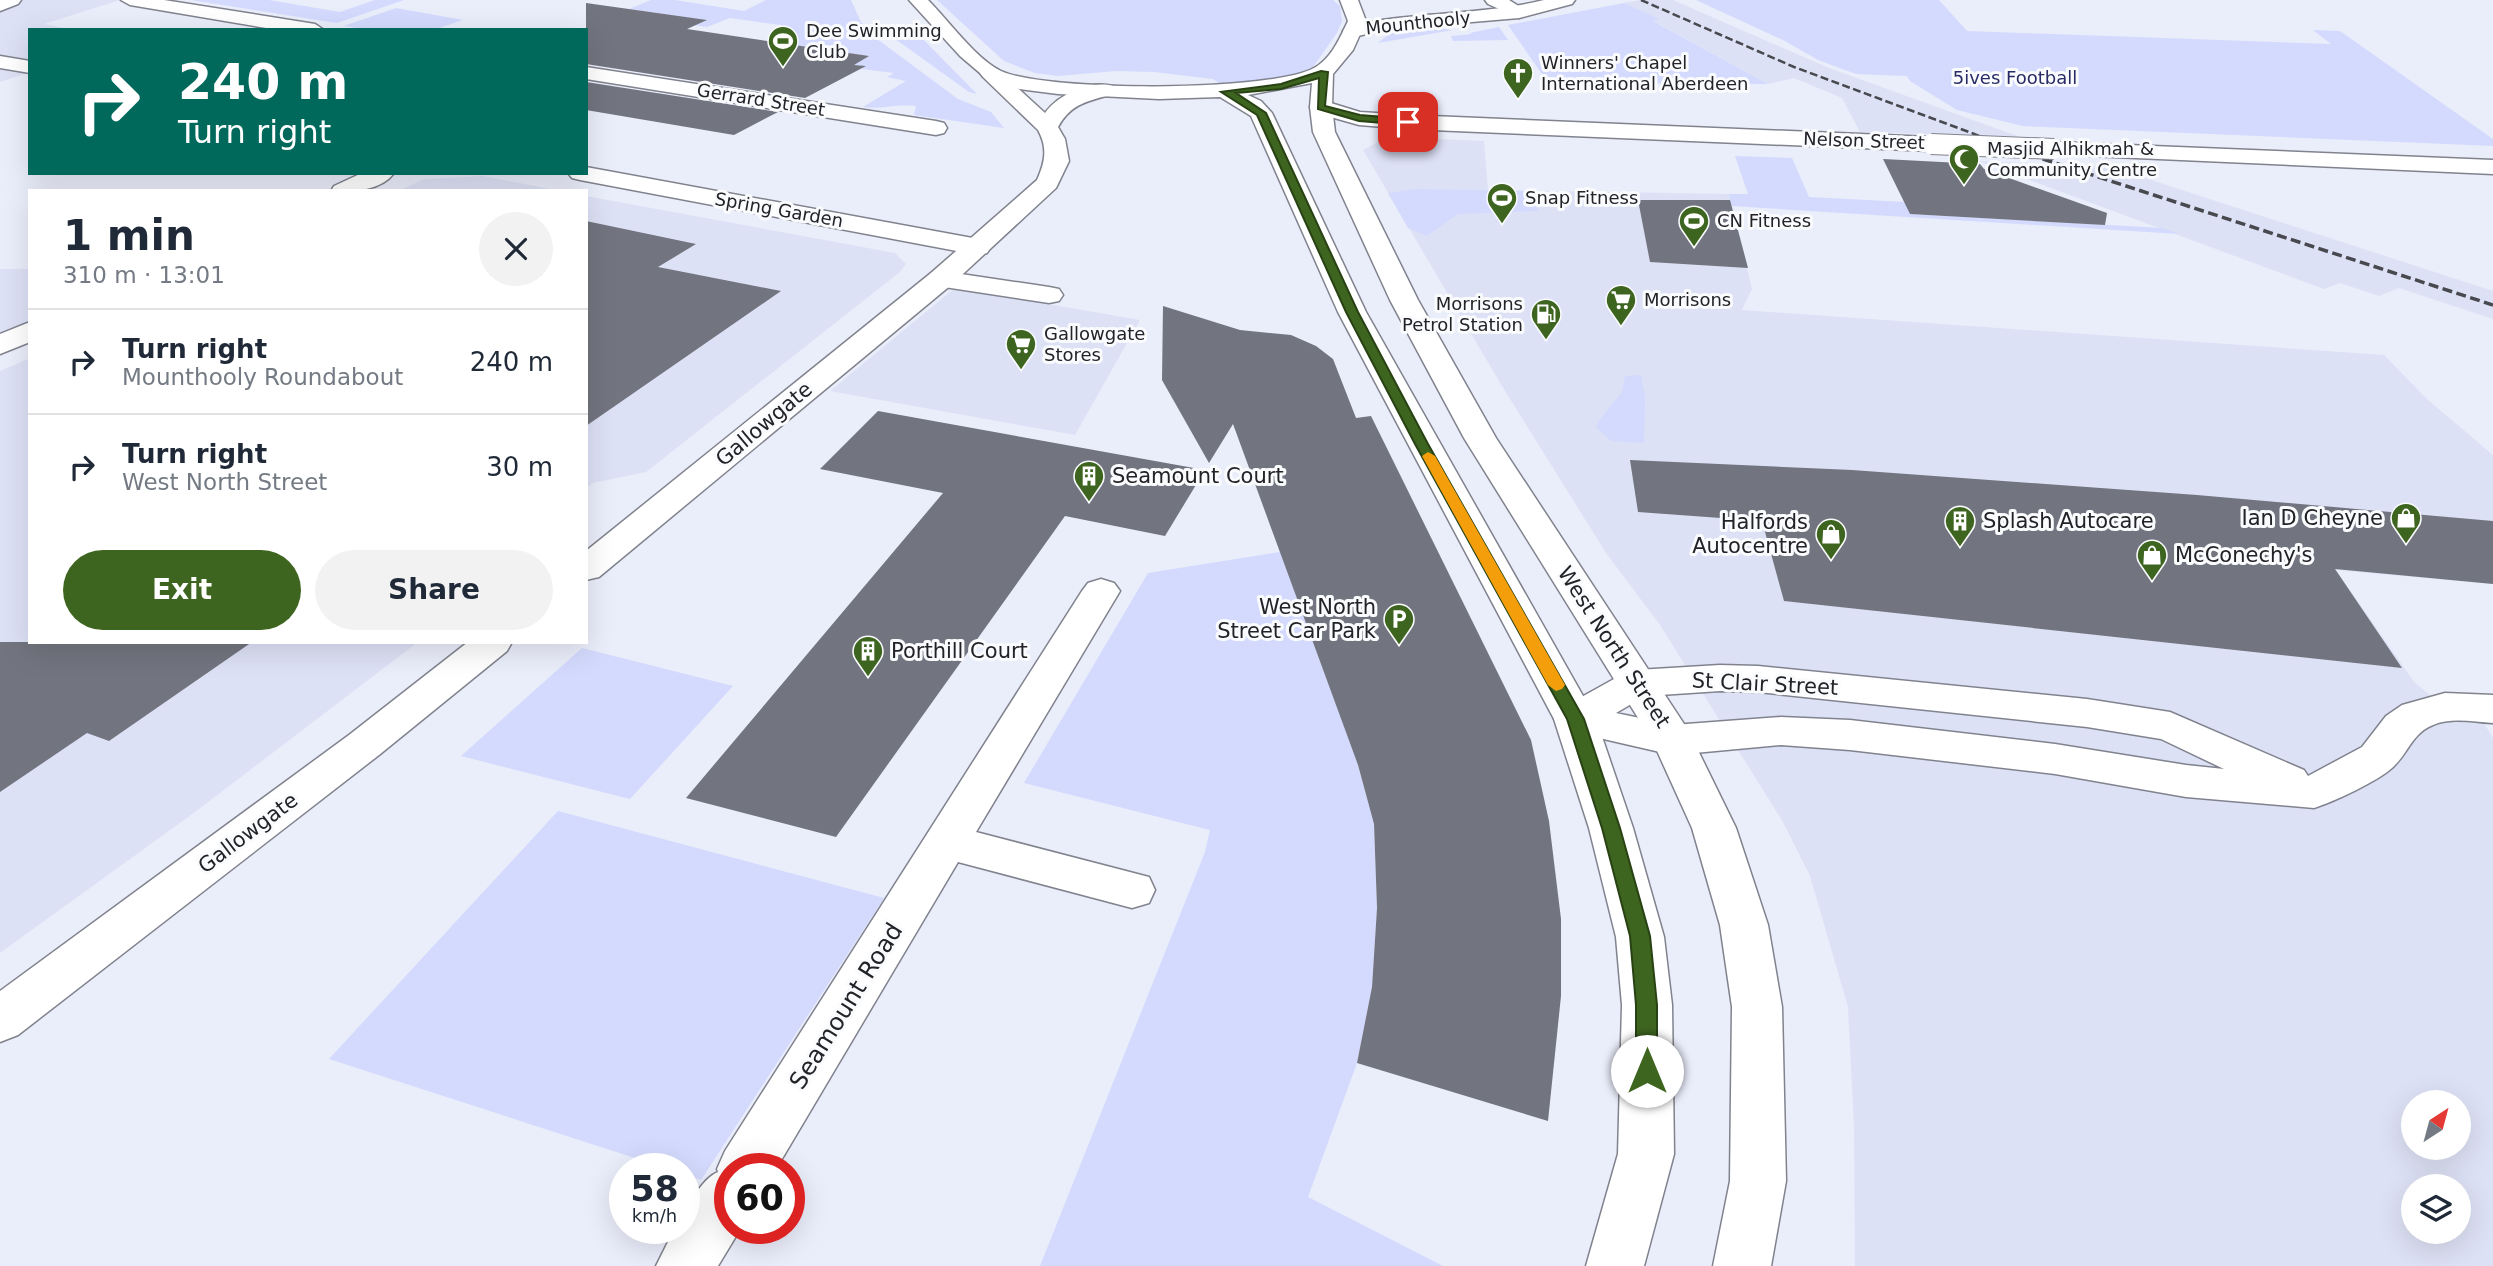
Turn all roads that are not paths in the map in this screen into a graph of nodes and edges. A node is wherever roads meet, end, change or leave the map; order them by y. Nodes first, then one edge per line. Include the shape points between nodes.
1 (12, 0) edge
2 (130, 0) edge
3 (918, 0) edge
4 (1349, 0) edge
5 (1553, 0) edge
6 (1566, 0) edge
7 (1408, 2) dead end
8 (0, 5) edge
9 (1507, 6) edge
10 (303, 28) edge
11 (1353, 31) junction
12 (0, 62) edge
13 (28, 66) edge
14 (1324, 72) junction
15 (588, 73) edge
16 (990, 74) junction
17 (1106, 90) junction
18 (1225, 92) junction
19 (1321, 107) junction
20 (1047, 127) junction
21 (936, 128) dead end
22 (2493, 167) edge
23 (588, 174) edge
24 (378, 175) edge
25 (347, 189) edge
26 (978, 247) junction
27 (941, 279) junction
28 (1049, 295) dead end
29 (28, 332) edge
30 (0, 345) edge
31 (588, 567) edge
32 (1101, 591) dead end
33 (490, 644) edge
34 (1637, 683) junction
35 (2493, 709) edge
36 (1575, 719) junction
37 (1673, 740) junction
38 (2314, 792) junction
39 (947, 842) junction
40 (1132, 890) dead end
41 (0, 1020) edge
42 (755, 1153) edge
43 (714, 1220) edge
44 (685, 1266) edge
45 (1615, 1266) edge
46 (1742, 1266) edge

1 - 8 street
2 - 10 street
3 - 16 street
4 - 11 street via 1356,12
5 - 9 street, Mounthooly
6 - 9 street, Mounthooly
7 - 9 street, Mounthooly
9 - 11 street, Mounthooly
11 - 14 street
12 - 13 street
14 - 18 street via 1281,86
14 - 19 street, West North Street
15 - 21 street, Gerrard Street
16 - 17 street via 1023,85
16 - 20 street
17 - 18 street
17 - 20 street via 1074,97 1059,106
18 - 36 street via 1261,113 1358,324
19 - 22 street, Nelson Street, bridge via 1359,118 1408,122
19 - 34 street, West North Street via 1324,132 1404,300 1480,438
20 - 26 street, Gallowgate via 1057,161 1047,183
23 - 26 street, Spring Garden
24 - 25 street
26 - 27 street, Gallowgate
27 - 28 street
27 - 31 street, Gallowgate
29 - 30 street
32 - 39 street, Seamount Road
33 - 41 street, Gallowgate
34 - 36 street, St Clair Street
34 - 37 street, West North Street
34 - 38 street, St Clair Street via 1758,679 2158,724
35 - 38 street via 2445,707 2417,715 2401,726 2377,758
36 - 37 street
36 - 45 street via 1640,936 1647,1005 1646,1154
37 - 38 street via 1781,731 1850,735 2186,781
37 - 46 street, West North Street via 1721,848 1744,925 1757,1007 1758,1181
39 - 40 street
39 - 42 street, Seamount Road
43 - 44 street

